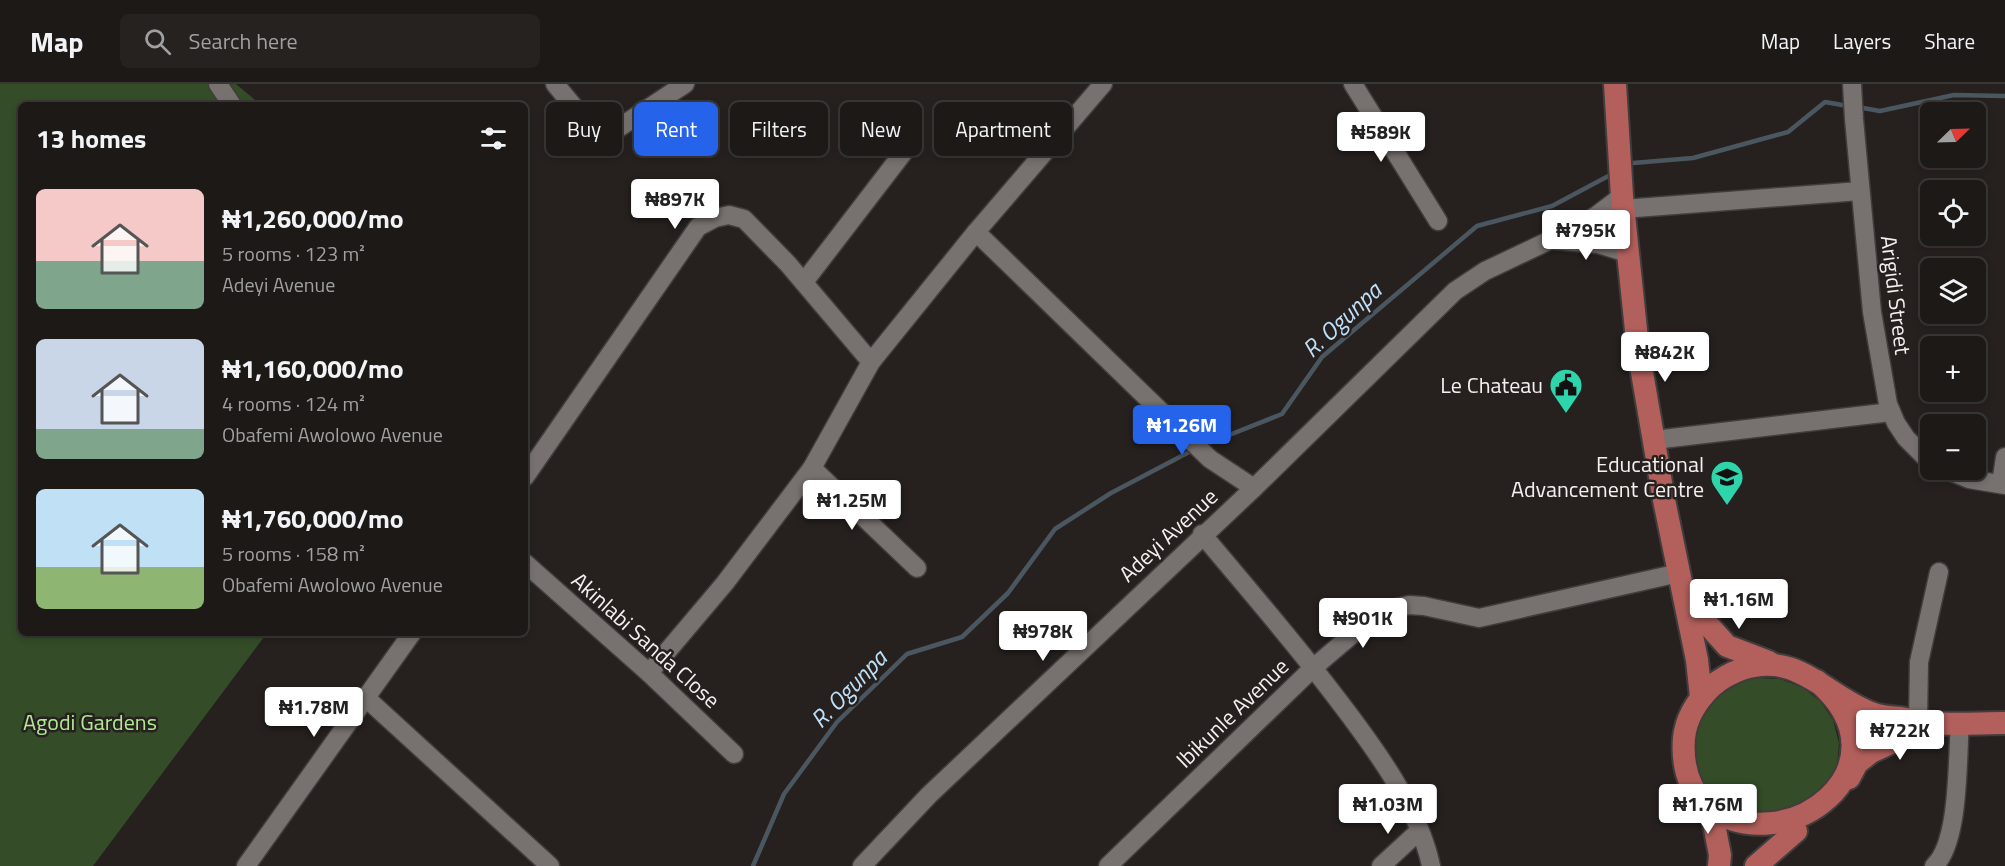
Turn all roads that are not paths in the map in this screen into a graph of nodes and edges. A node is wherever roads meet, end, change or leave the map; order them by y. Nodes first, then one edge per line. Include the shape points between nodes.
1 (218, 84) edge
2 (555, 84) edge
3 (685, 84) edge
4 (1103, 84) edge
5 (1353, 84) edge
6 (1615, 84) edge
7 (1852, 85) edge
8 (230, 102) edge
9 (901, 156) edge
10 (1860, 190) junction
11 (1622, 202) junction
12 (1438, 221) dead end
13 (976, 232) junction
14 (1551, 240) junction
15 (1627, 253) junction
16 (804, 282) junction
17 (871, 362) junction
18 (1891, 412) junction
19 (1654, 440) junction
20 (1920, 452) edge
21 (2005, 457) edge
22 (812, 468) junction
23 (528, 473) edge
24 (1975, 480) edge
25 (2003, 485) edge
26 (1254, 488) junction
27 (1202, 534) junction
28 (528, 566) edge
29 (917, 568) dead end
30 (1939, 572) dead end
31 (1679, 573) junction
32 (1684, 598) junction
33 (410, 636) edge
34 (1313, 668) junction
35 (1791, 668) junction
36 (650, 673) junction
37 (1817, 681) junction
38 (365, 697) junction
39 (1701, 697) junction
40 (1926, 722) junction
41 (1960, 723) junction
42 (2005, 723) edge
43 (734, 754) dead end
44 (1848, 779) junction
45 (1712, 814) junction
46 (1797, 830) junction
47 (1419, 831) junction
48 (1937, 865) edge
49 (246, 866) edge
50 (550, 866) edge
51 (862, 866) edge
52 (1108, 866) edge
53 (1381, 866) edge
54 (1431, 866) edge
55 (1719, 866) edge
56 (1756, 866) edge

1 - 8 street
2 - 3 street via 589,125 599,131 614,131
4 - 13 street
5 - 12 street
6 - 11 main road
7 - 10 street, Arigidi Street
9 - 16 street
10 - 11 street
10 - 18 street, Arigidi Street via 1872,312
11 - 14 street, Adeyi Avenue
11 - 15 main road
13 - 17 street
13 - 26 street via 1210,459
14 - 15 street via 1598,244
14 - 26 street, Adeyi Avenue via 1485,271 1455,291
15 - 19 main road
16 - 17 street
16 - 23 street via 744,219 729,215 698,227
17 - 22 street
18 - 19 street
18 - 20 street, Arigidi Street via 1906,438
19 - 31 main road
21 - 25 street
22 - 29 street
22 - 36 street via 725,583
24 - 25 street
26 - 27 street, Adeyi Avenue
27 - 34 street
27 - 51 street, Adeyi Avenue via 929,795
28 - 36 street, Akinlabi Sanda Close
30 - 40 street via 1919,662
31 - 32 main road
31 - 34 street, Ibikunle Avenue via 1479,618 1416,605 1388,610 1368,621
32 - 35 main road via 1727,646
32 - 39 main road
33 - 38 street
34 - 47 street via 1374,747
34 - 52 street, Ibikunle Avenue
35 - 37 main road
35 - 39 main road via 1752,666 1732,672
36 - 43 street, Akinlabi Sanda Close
37 - 40 main road via 1875,714
37 - 44 main road via 1839,704 1851,733
38 - 49 street
38 - 50 street
39 - 45 main road via 1684,736 1684,758 1688,779
40 - 41 main road
40 - 44 main road via 1871,752 1857,763
41 - 42 main road
41 - 48 street via 1953,819 1947,847
44 - 46 main road via 1836,801 1819,818
45 - 46 main road via 1752,833 1783,834
45 - 55 main road
46 - 56 main road
47 - 53 street
47 - 54 street

